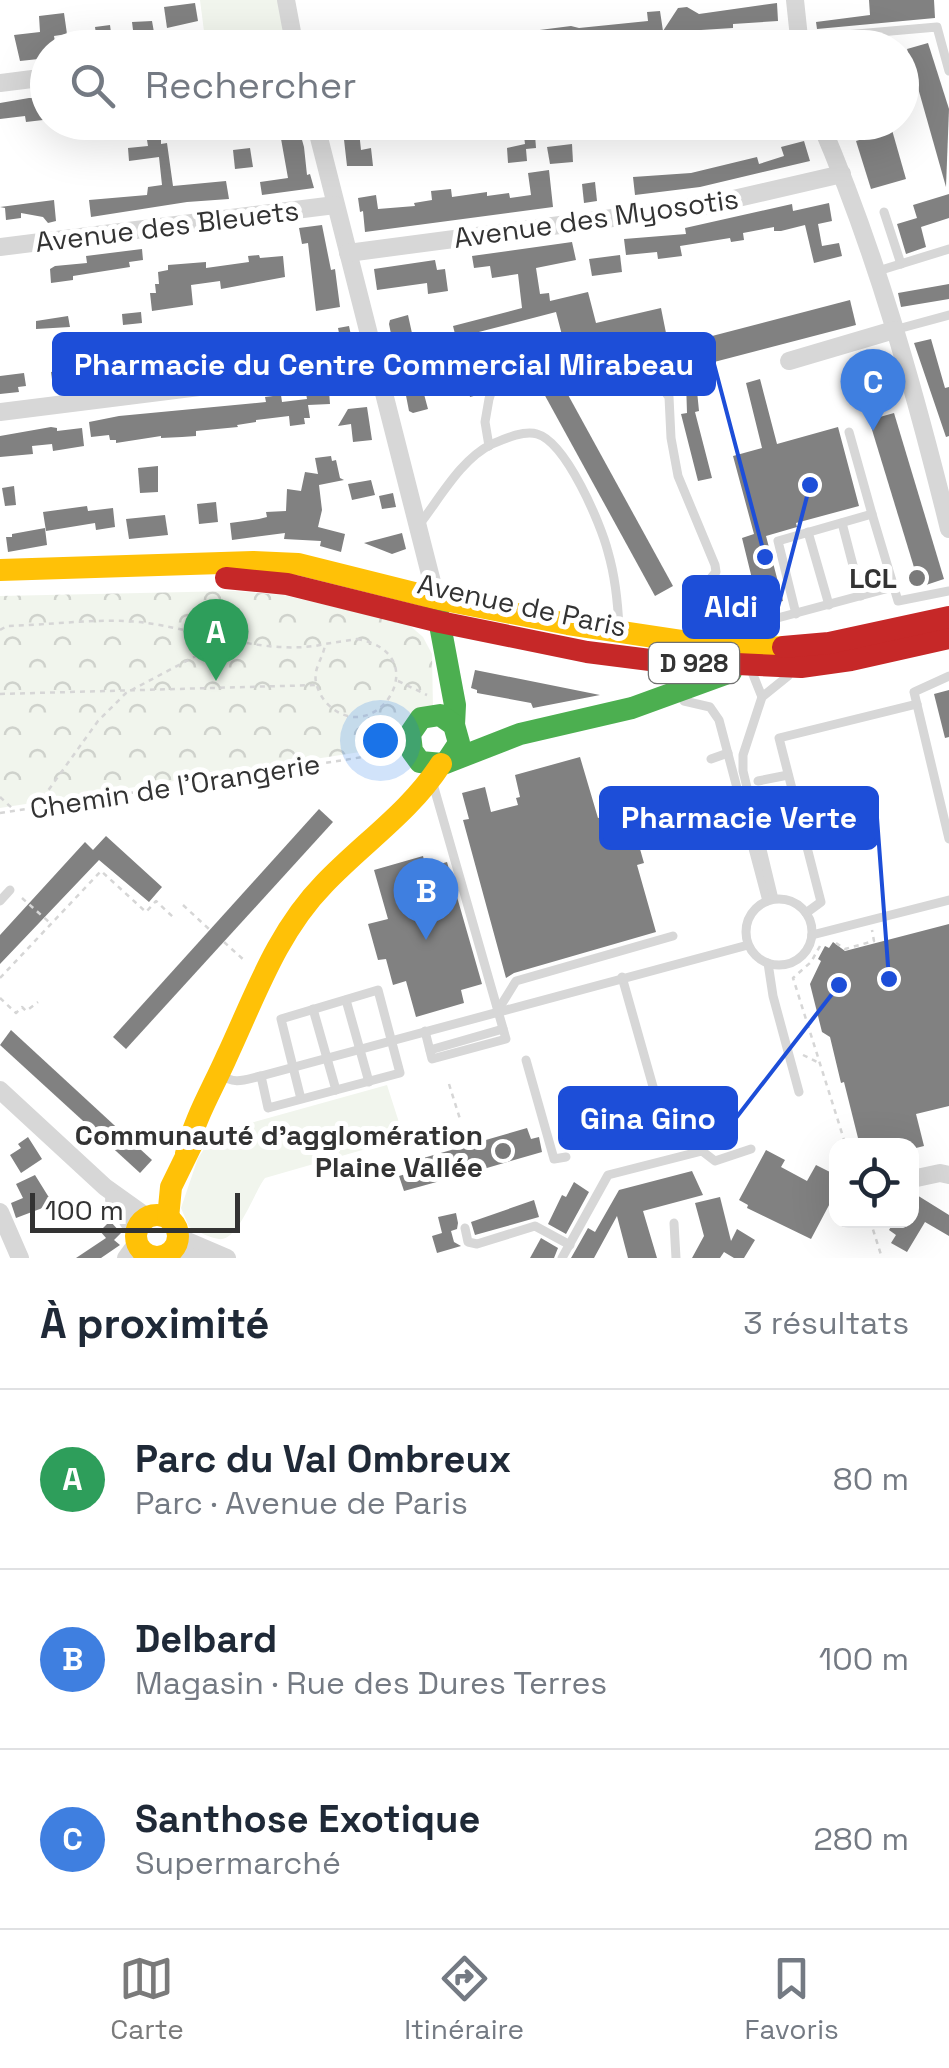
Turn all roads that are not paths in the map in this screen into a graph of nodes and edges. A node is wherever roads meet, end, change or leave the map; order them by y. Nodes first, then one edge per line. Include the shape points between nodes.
1 (286, 0) edge
2 (795, 0) edge
3 (289, 30) edge
4 (798, 30) edge
5 (911, 30) edge
6 (949, 71) edge
7 (30, 79) edge
8 (0, 83) edge
9 (319, 140) edge
10 (828, 140) edge
11 (842, 174) junction
12 (334, 205) junction
13 (884, 212) dead end
14 (0, 247) edge
15 (949, 249) edge
16 (348, 253) junction
17 (901, 264) junction
18 (875, 272) junction
19 (949, 316) edge
20 (894, 330) junction
21 (789, 360) dead end
22 (376, 365) junction
23 (0, 412) edge
24 (849, 432) dead end
25 (489, 446) junction
26 (872, 514) junction
27 (948, 518) edge
28 (842, 522) junction
29 (418, 527) junction
30 (808, 532) junction
31 (0, 570) edge
32 (0, 584) edge
33 (893, 587) junction
34 (322, 591) junction
35 (949, 591) edge
36 (860, 596) junction
37 (434, 598) junction
38 (829, 605) junction
39 (796, 614) junction
40 (440, 622) junction
41 (619, 633) junction
42 (948, 633) edge
43 (669, 641) junction
44 (694, 644) junction
45 (750, 655) junction
46 (801, 667) junction
47 (949, 676) edge
48 (762, 697) junction
49 (917, 704) junction
50 (632, 708) junction
51 (444, 714) junction
52 (728, 753) junction
53 (711, 760) dead end
54 (430, 763) junction
55 (788, 774) junction
56 (758, 781) dead end
57 (796, 806) junction
58 (764, 812) dead end
59 (949, 839) edge
60 (10, 890) road end
61 (771, 900) junction
62 (949, 900) edge
63 (0, 901) edge
64 (806, 913) junction
65 (674, 936) dead end
66 (812, 936) junction
67 (748, 945) junction
68 (278, 948) junction
69 (768, 963) junction
70 (622, 976) junction
71 (346, 1000) junction
72 (313, 1009) junction
73 (498, 1010) junction
74 (464, 1020) junction
75 (424, 1031) junction
76 (391, 1040) junction
77 (471, 1043) junction
78 (360, 1049) junction
79 (328, 1059) junction
80 (526, 1060) dead end
81 (294, 1068) junction
82 (224, 1076) junction
83 (261, 1076) junction
84 (369, 1082) junction
85 (0, 1090) edge
86 (336, 1090) junction
87 (799, 1092) dead end
88 (301, 1099) junction
89 (664, 1129) dead end
90 (751, 1149) dead end
91 (566, 1157) dead end
92 (949, 1175) edge
93 (919, 1178) edge
94 (0, 1212) edge
95 (674, 1223) dead end
96 (465, 1228) dead end
97 (150, 1244) edge
98 (570, 1245) junction
99 (20, 1258) edge
100 (195, 1258) edge
101 (227, 1258) edge
102 (562, 1258) edge
103 (676, 1258) edge

1 - 3 street
2 - 4 street
5 - 6 lane via 937,27
7 - 8 street
9 - 12 street
10 - 11 street
11 - 16 street, Avenue des Myosotis via 703,206
11 - 18 street
12 - 14 street, Avenue des Bleuets
12 - 16 street
13 - 17 lane
15 - 17 lane
16 - 22 street
17 - 18 lane
18 - 20 street
19 - 20 lane
20 - 21 street
20 - 27 street
22 - 23 street
22 - 29 street
24 - 26 lane
25 - 29 lane via 461,470
25 - 41 lane via 536,433 564,459 602,530
25 - 44 lane via 489,399 500,364 510,356 564,347 614,378 661,386 669,397 678,476 715,564 692,606
26 - 28 lane
26 - 33 lane
28 - 30 lane
28 - 36 lane
29 - 37 street
30 - 38 lane
30 - 39 lane via 778,540
31 - 37 main road, Avenue de Paris / D 928 via 298,564
32 - 34 main road, Avenue de Paris / D 928 via 222,578
33 - 35 lane via 898,601
33 - 36 lane
34 - 37 street, Avenue de Paris via 344,585 406,600
34 - 40 main road, Avenue de Paris / D 928
36 - 38 lane
37 - 40 main road
37 - 41 main road, Avenue de Paris / D 928
38 - 39 lane
39 - 45 lane via 756,630
40 - 43 main road via 462,614 612,644
40 - 45 main road, Avenue de Paris / D 928 via 650,660
40 - 51 main road via 455,706
41 - 43 main road, Avenue de Paris / D 928
42 - 45 main road, Avenue de Paris / D 928
42 - 46 main road, Avenue de Paris / D 928
43 - 44 main road, Avenue de Paris / D 928
44 - 45 main road, Avenue de Paris / D 928
45 - 46 main road, Avenue de Paris / D 928
45 - 48 lane
45 - 50 main road
46 - 48 lane
47 - 49 lane via 914,692
48 - 61 lane via 742,771
49 - 55 lane via 779,738
49 - 59 lane
50 - 52 lane via 702,703 716,713
50 - 54 main road
51 - 54 main road via 458,742
51 - 54 main road via 426,715 409,734
52 - 53 lane
52 - 61 lane
54 - 68 main road via 410,802 306,904
54 - 73 lane
55 - 56 lane
55 - 57 lane
57 - 58 lane
57 - 64 lane via 821,902
60 - 63 lane
61 - 64 lane via 792,901
61 - 67 lane via 750,915
62 - 66 lane
64 - 66 lane
65 - 73 lane via 516,981
66 - 69 lane via 796,960
67 - 69 lane
67 - 70 lane
68 - 82 main road via 260,976
68 - 82 main road via 270,983
69 - 87 lane
70 - 73 lane
70 - 89 lane
71 - 72 lane
71 - 76 lane via 378,990
71 - 78 lane
72 - 79 lane
72 - 81 lane via 281,1019
73 - 74 lane
73 - 77 lane via 502,1029
74 - 75 lane
74 - 77 lane
75 - 76 lane
75 - 77 lane via 432,1058
76 - 78 lane
76 - 84 lane via 400,1073
78 - 79 lane
78 - 84 lane
79 - 81 lane
79 - 86 lane
80 - 91 lane via 554,1158
81 - 83 lane
81 - 88 lane
82 - 83 lane
82 - 97 main road
83 - 88 lane via 268,1108
84 - 86 lane
85 - 97 street via 105,1186
86 - 88 lane
90 - 98 lane via 715,1161 702,1150 608,1175
92 - 93 street
94 - 99 street
95 - 103 lane
96 - 98 lane via 468,1242 477,1244 535,1226
97 - 100 street
97 - 101 street
98 - 102 lane

